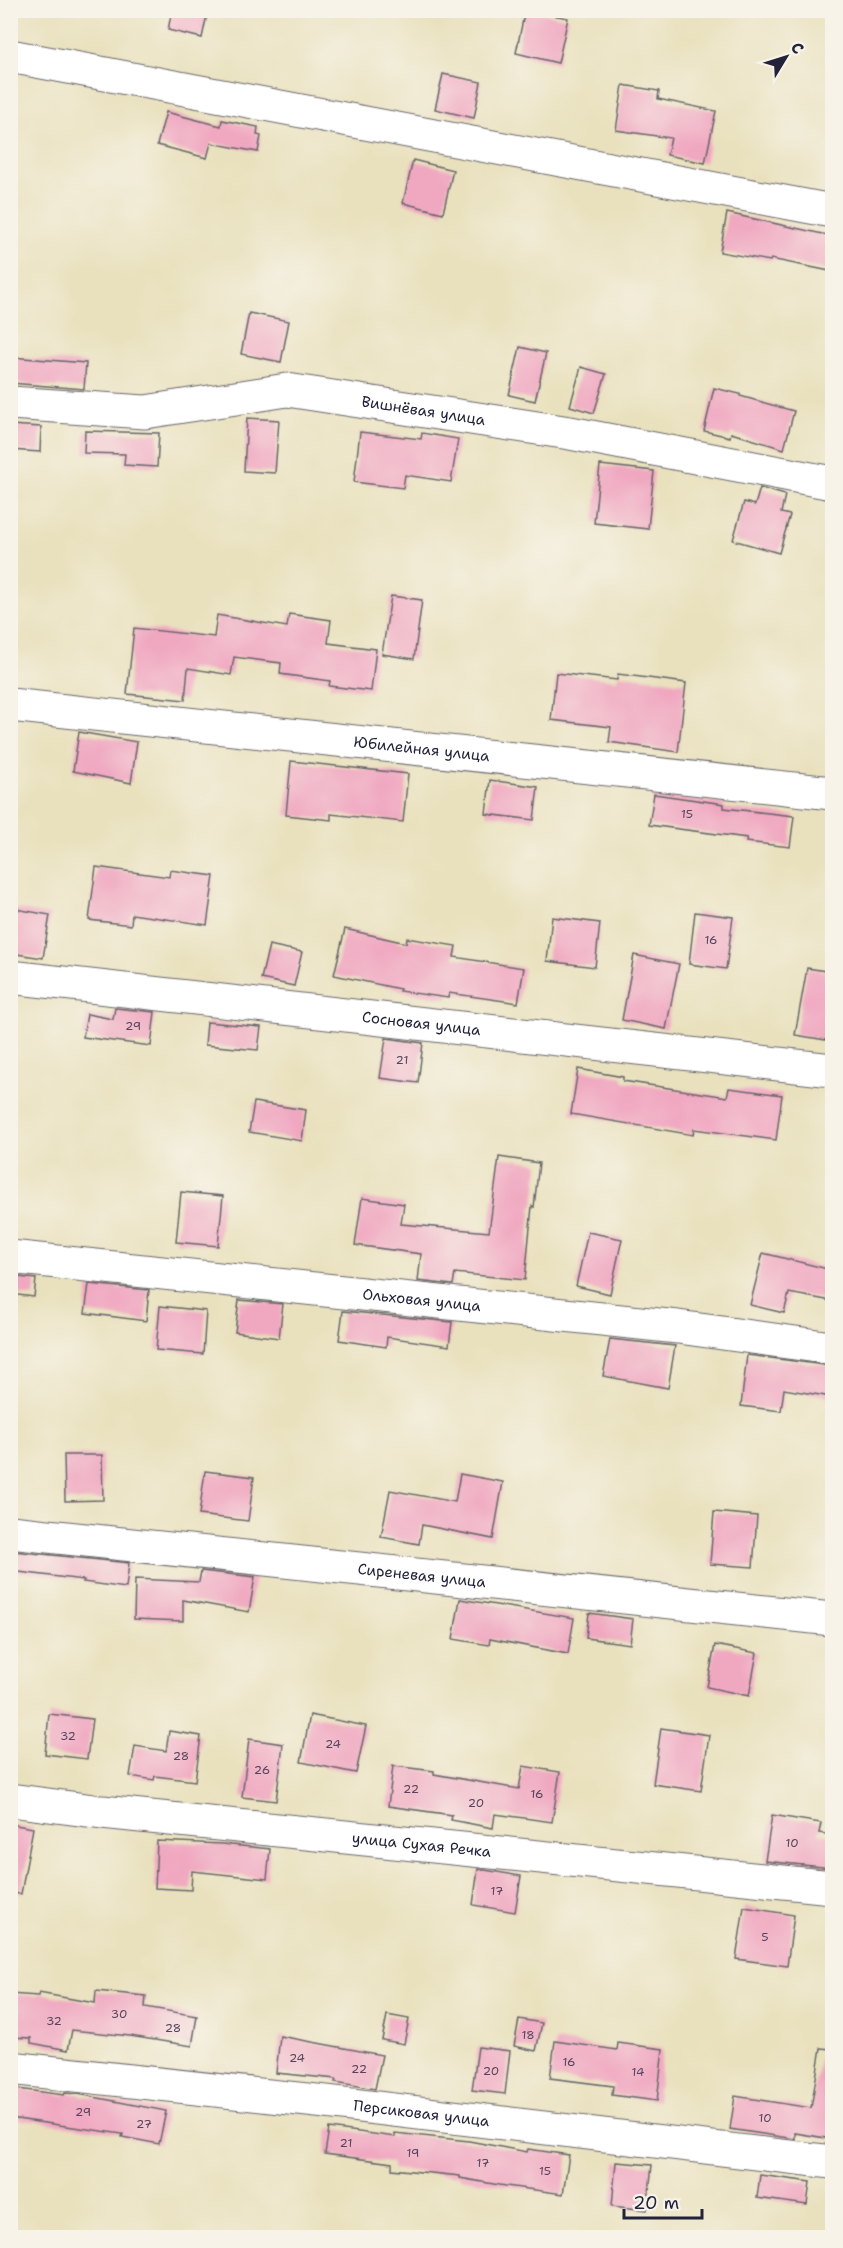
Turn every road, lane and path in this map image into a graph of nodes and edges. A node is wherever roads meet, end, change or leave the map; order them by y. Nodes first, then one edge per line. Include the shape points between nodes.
1 (10, 56) edge
2 (832, 211) edge
3 (10, 403) edge
4 (832, 483) edge
5 (10, 705) edge
6 (832, 792) edge
7 (10, 977) edge
8 (832, 1070) edge
9 (10, 1257) edge
10 (832, 1348) edge
11 (10, 1532) edge
12 (832, 1619) edge
13 (10, 1800) edge
14 (832, 1887) edge
15 (10, 2068) edge
16 (832, 2162) edge

1 - 2 street
3 - 4 street, Вишнёвая улица via 145,412 287,390 570,433
5 - 6 street, Юбилейная улица
7 - 8 street, Сосновая улица
9 - 10 street, Ольховая улица via 678,1327
11 - 12 street, Сиреневая улица
13 - 14 street, улица Сухая Речка
15 - 16 street, Персиковая улица

